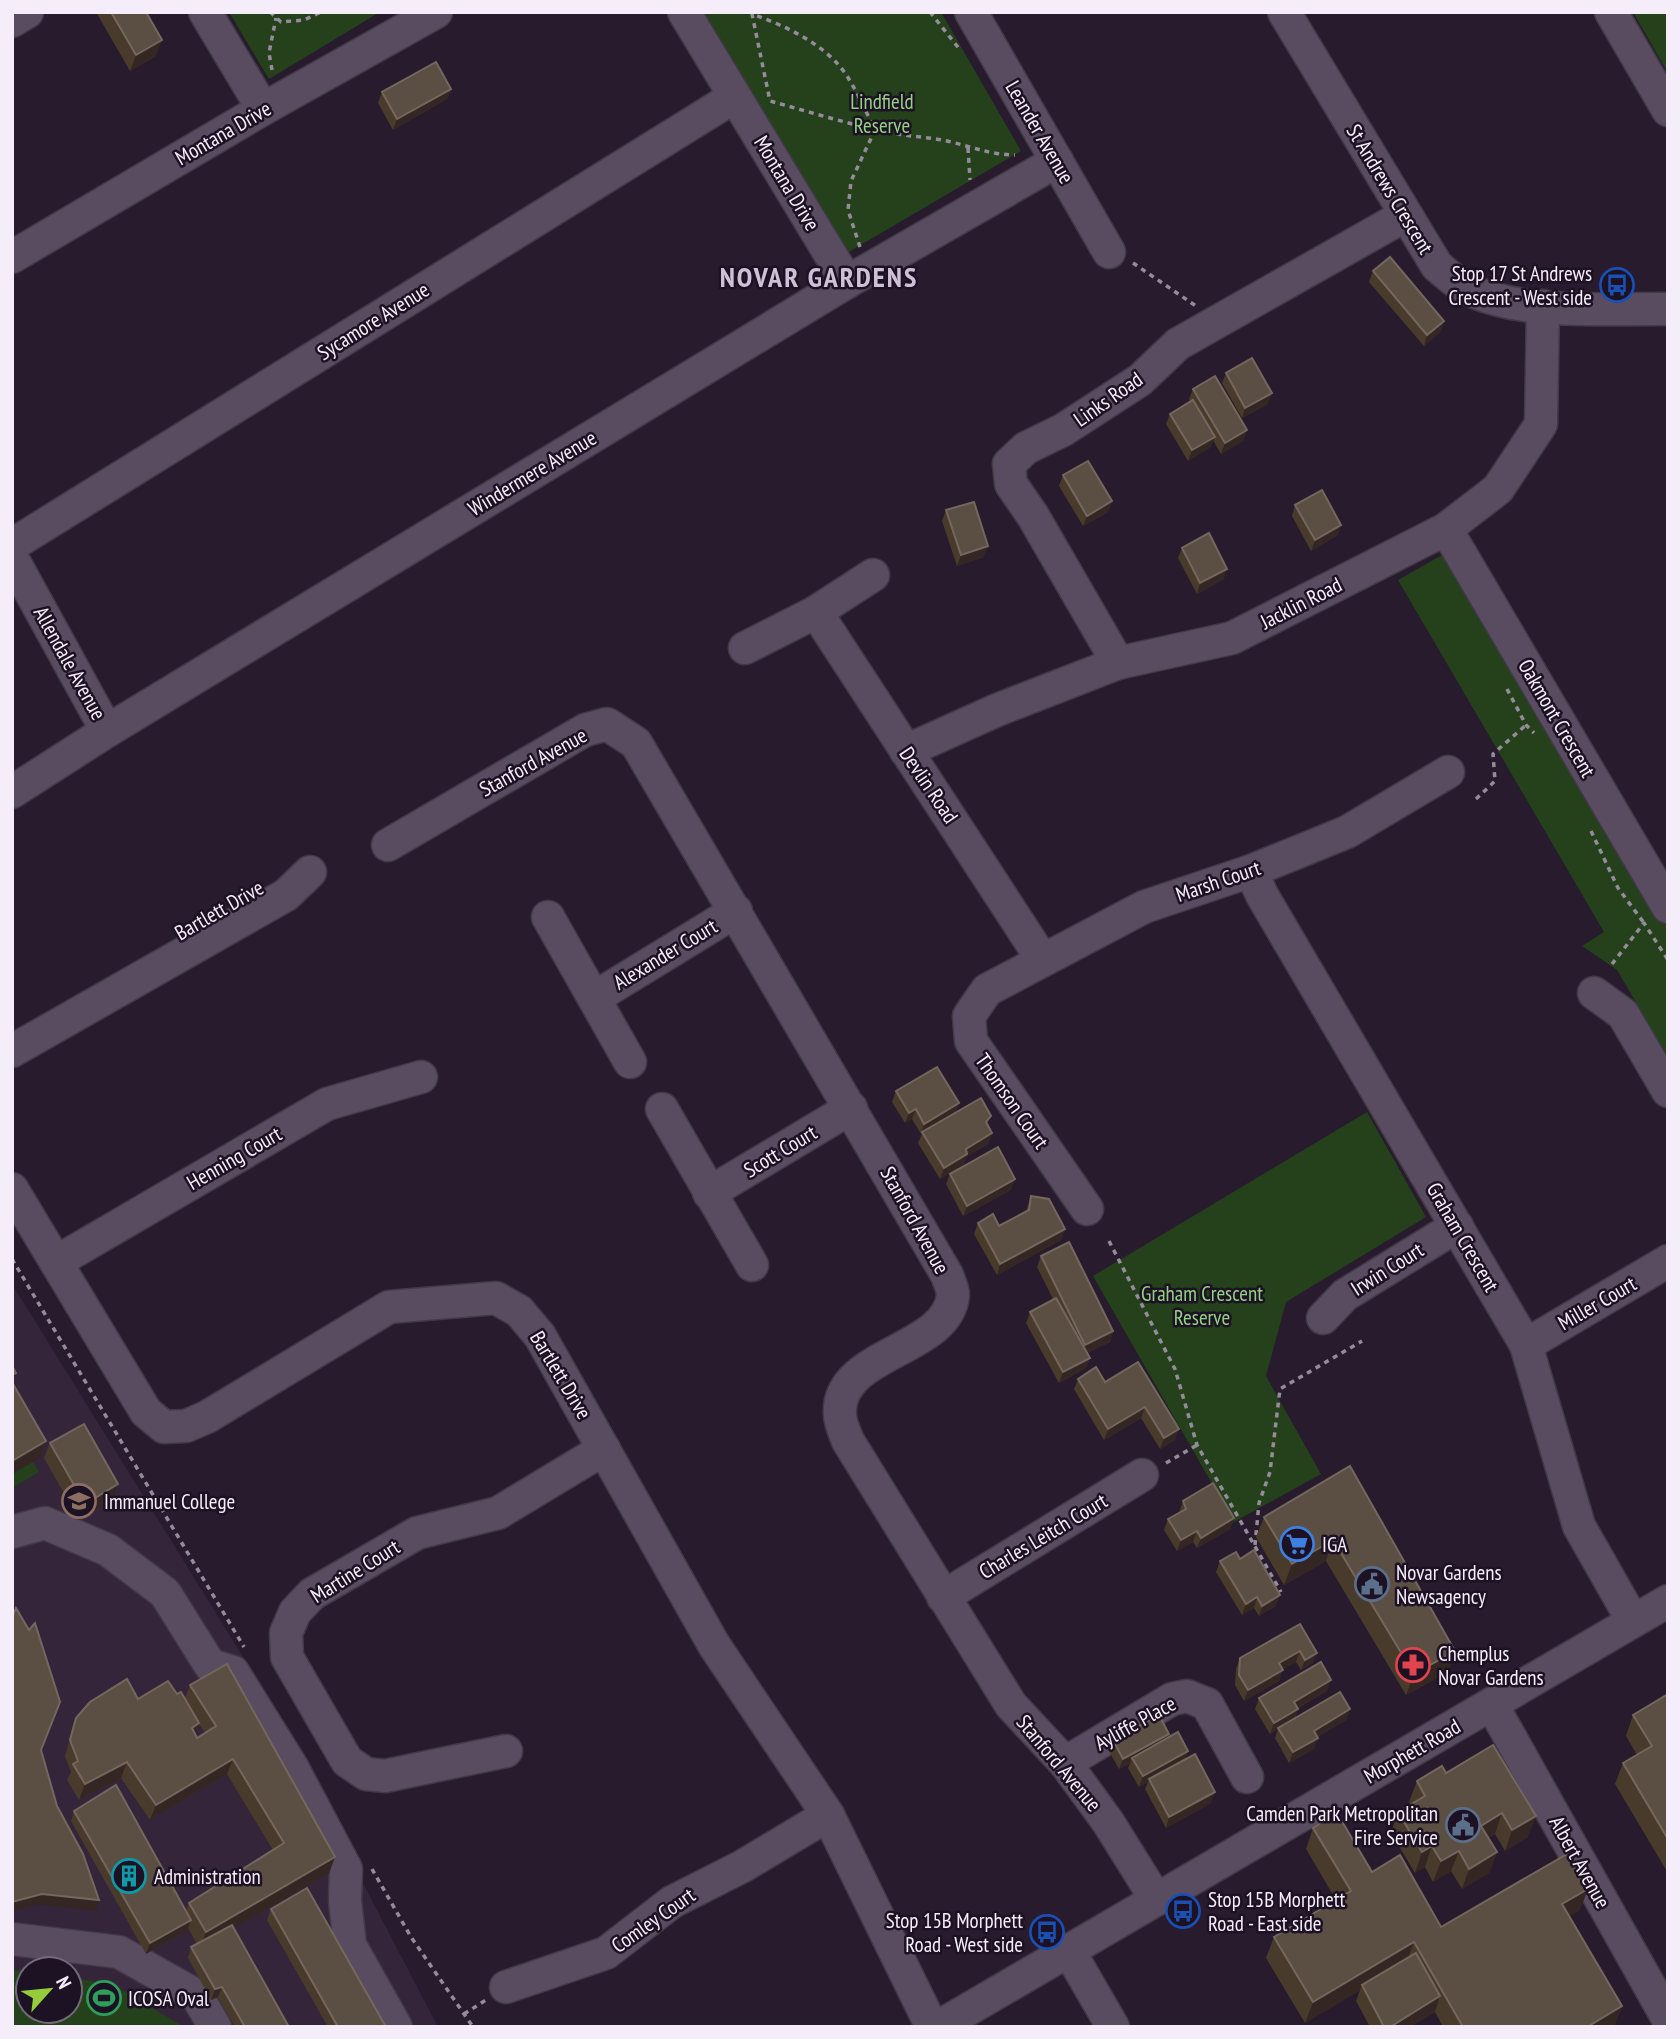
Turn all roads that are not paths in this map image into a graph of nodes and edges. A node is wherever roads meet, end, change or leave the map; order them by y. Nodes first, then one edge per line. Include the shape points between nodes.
1 (27, 12) edge
2 (205, 12) edge
3 (436, 12) edge
4 (684, 12) edge
5 (971, 12) edge
6 (1284, 12) edge
7 (1611, 12) edge
8 (12, 21) edge
9 (268, 94) junction
10 (734, 97) junction
11 (1668, 110) edge
12 (1057, 161) junction
13 (1404, 216) junction
14 (1109, 252) road end
15 (12, 257) edge
16 (847, 282) junction
17 (1543, 306) junction
18 (1668, 309) edge
19 (1446, 529) junction
20 (12, 545) edge
21 (12, 558) edge
22 (873, 575) dead end
23 (816, 612) junction
24 (745, 648) dead end
25 (1118, 663) junction
26 (107, 731) junction
27 (906, 751) junction
28 (1448, 772) dead end
29 (12, 792) edge
30 (388, 845) dead end
31 (1251, 871) junction
32 (1668, 907) edge
33 (736, 911) junction
34 (548, 917) dead end
35 (1042, 959) junction
36 (987, 990) joint
37 (1594, 993) dead end
38 (594, 998) junction
39 (12, 1029) edge
40 (12, 1051) edge
41 (630, 1062) dead end
42 (421, 1077) dead end
43 (1668, 1091) edge
44 (851, 1108) junction
45 (662, 1109) dead end
46 (12, 1189) edge
47 (709, 1193) junction
48 (1087, 1209) dead end
49 (1457, 1226) junction
50 (1668, 1261) edge
51 (56, 1262) junction
52 (752, 1265) dead end
53 (1323, 1318) dead end
54 (1526, 1345) junction
55 (604, 1449) junction
56 (1150, 1472) road end
57 (13, 1532) edge
58 (943, 1597) junction
59 (1668, 1601) edge
60 (1633, 1621) junction
61 (1492, 1705) junction
62 (506, 1751) dead end
63 (1065, 1763) junction
64 (1247, 1777) dead end
65 (828, 1815) junction
66 (1156, 1899) junction
67 (12, 1939) edge
68 (1069, 1951) junction
69 (506, 1987) dead end
70 (1668, 2019) edge
71 (215, 2027) edge
72 (396, 2027) edge
73 (932, 2027) edge
74 (938, 2027) edge
75 (1113, 2027) edge

1 - 8 street
2 - 9 street
3 - 9 street, Montana Drive
4 - 10 street, Montana Drive
5 - 12 street, Leander Avenue
6 - 13 street, St Andrews Crescent
7 - 11 street
9 - 15 street, Montana Drive
10 - 16 street, Montana Drive
10 - 20 street, Sycamore Avenue
12 - 14 street, Leander Avenue
12 - 16 street, Windermere Avenue
13 - 17 street, St Andrews Crescent via 1437,266 1466,288 1494,299
13 - 25 street, Links Road via 1178,344 1140,380 1063,430 1026,447 1009,464 1011,484
16 - 26 street, Windermere Avenue
17 - 18 street, St Andrews Crescent
17 - 19 street, Jacklin Road via 1541,424 1498,489
19 - 25 street, Jacklin Road via 1233,638
19 - 32 street, Oakmont Crescent
21 - 26 street, Allendale Avenue
22 - 23 street
23 - 24 street
23 - 27 street, Devlin Road
25 - 27 street, Jacklin Road
26 - 29 street, Windermere Avenue
27 - 35 street, Devlin Road
28 - 31 street, Marsh Court via 1347,832
30 - 33 street, Stanford Avenue via 585,730 607,724 636,743
31 - 35 street, Marsh Court via 1144,907
31 - 49 street, Graham Crescent
33 - 38 street, Alexander Court
33 - 44 street, Stanford Avenue
34 - 38 street, Alexander Court
35 - 36 street, Marsh Court
36 - 48 street, Thomson Court via 969,1016 971,1041
37 - 43 street via 1623,1014
38 - 41 street, Alexander Court
39 - 40 street, Bartlett Drive via 273,878 310,872 286,895
42 - 51 street, Henning Court via 327,1104
44 - 47 street, Scott Court
44 - 58 street, Stanford Avenue via 947,1275 953,1294 947,1312 931,1329 853,1377 843,1392 840,1415 848,1441
45 - 47 street
46 - 51 street, Bartlett Drive
47 - 52 street
49 - 53 street, Irwin Court via 1345,1295
49 - 54 street, Graham Crescent
50 - 54 street, Miller Court
51 - 55 street, Bartlett Drive via 146,1412 164,1427 186,1426 207,1417 389,1307 496,1298 519,1311 540,1336
54 - 60 street, Graham Crescent via 1579,1526
55 - 62 street, Martine Court via 498,1513 417,1533 370,1560 312,1594 295,1612 286,1633 287,1657 347,1761 366,1774 384,1776
55 - 65 street, Bartlett Drive via 714,1645
56 - 58 street, Charles Leitch Court
57 - 72 street via 45,1523 108,1550 165,1593 209,1665 233,1672 346,1868 350,1945
58 - 63 street, Stanford Avenue via 1011,1705
59 - 60 street, Morphett Road
60 - 61 street, Morphett Road
61 - 66 street, Morphett Road
61 - 70 street, Albert Avenue
63 - 64 street, Ayliffe Place via 1172,1699 1187,1696 1207,1704
63 - 66 street, Stanford Avenue
65 - 69 street, Comley Court via 672,1902 606,1953
65 - 73 street, Bartlett Drive
66 - 68 street, Morphett Road
67 - 71 street via 119,1952 197,1996
68 - 74 street, Morphett Road
68 - 75 street

